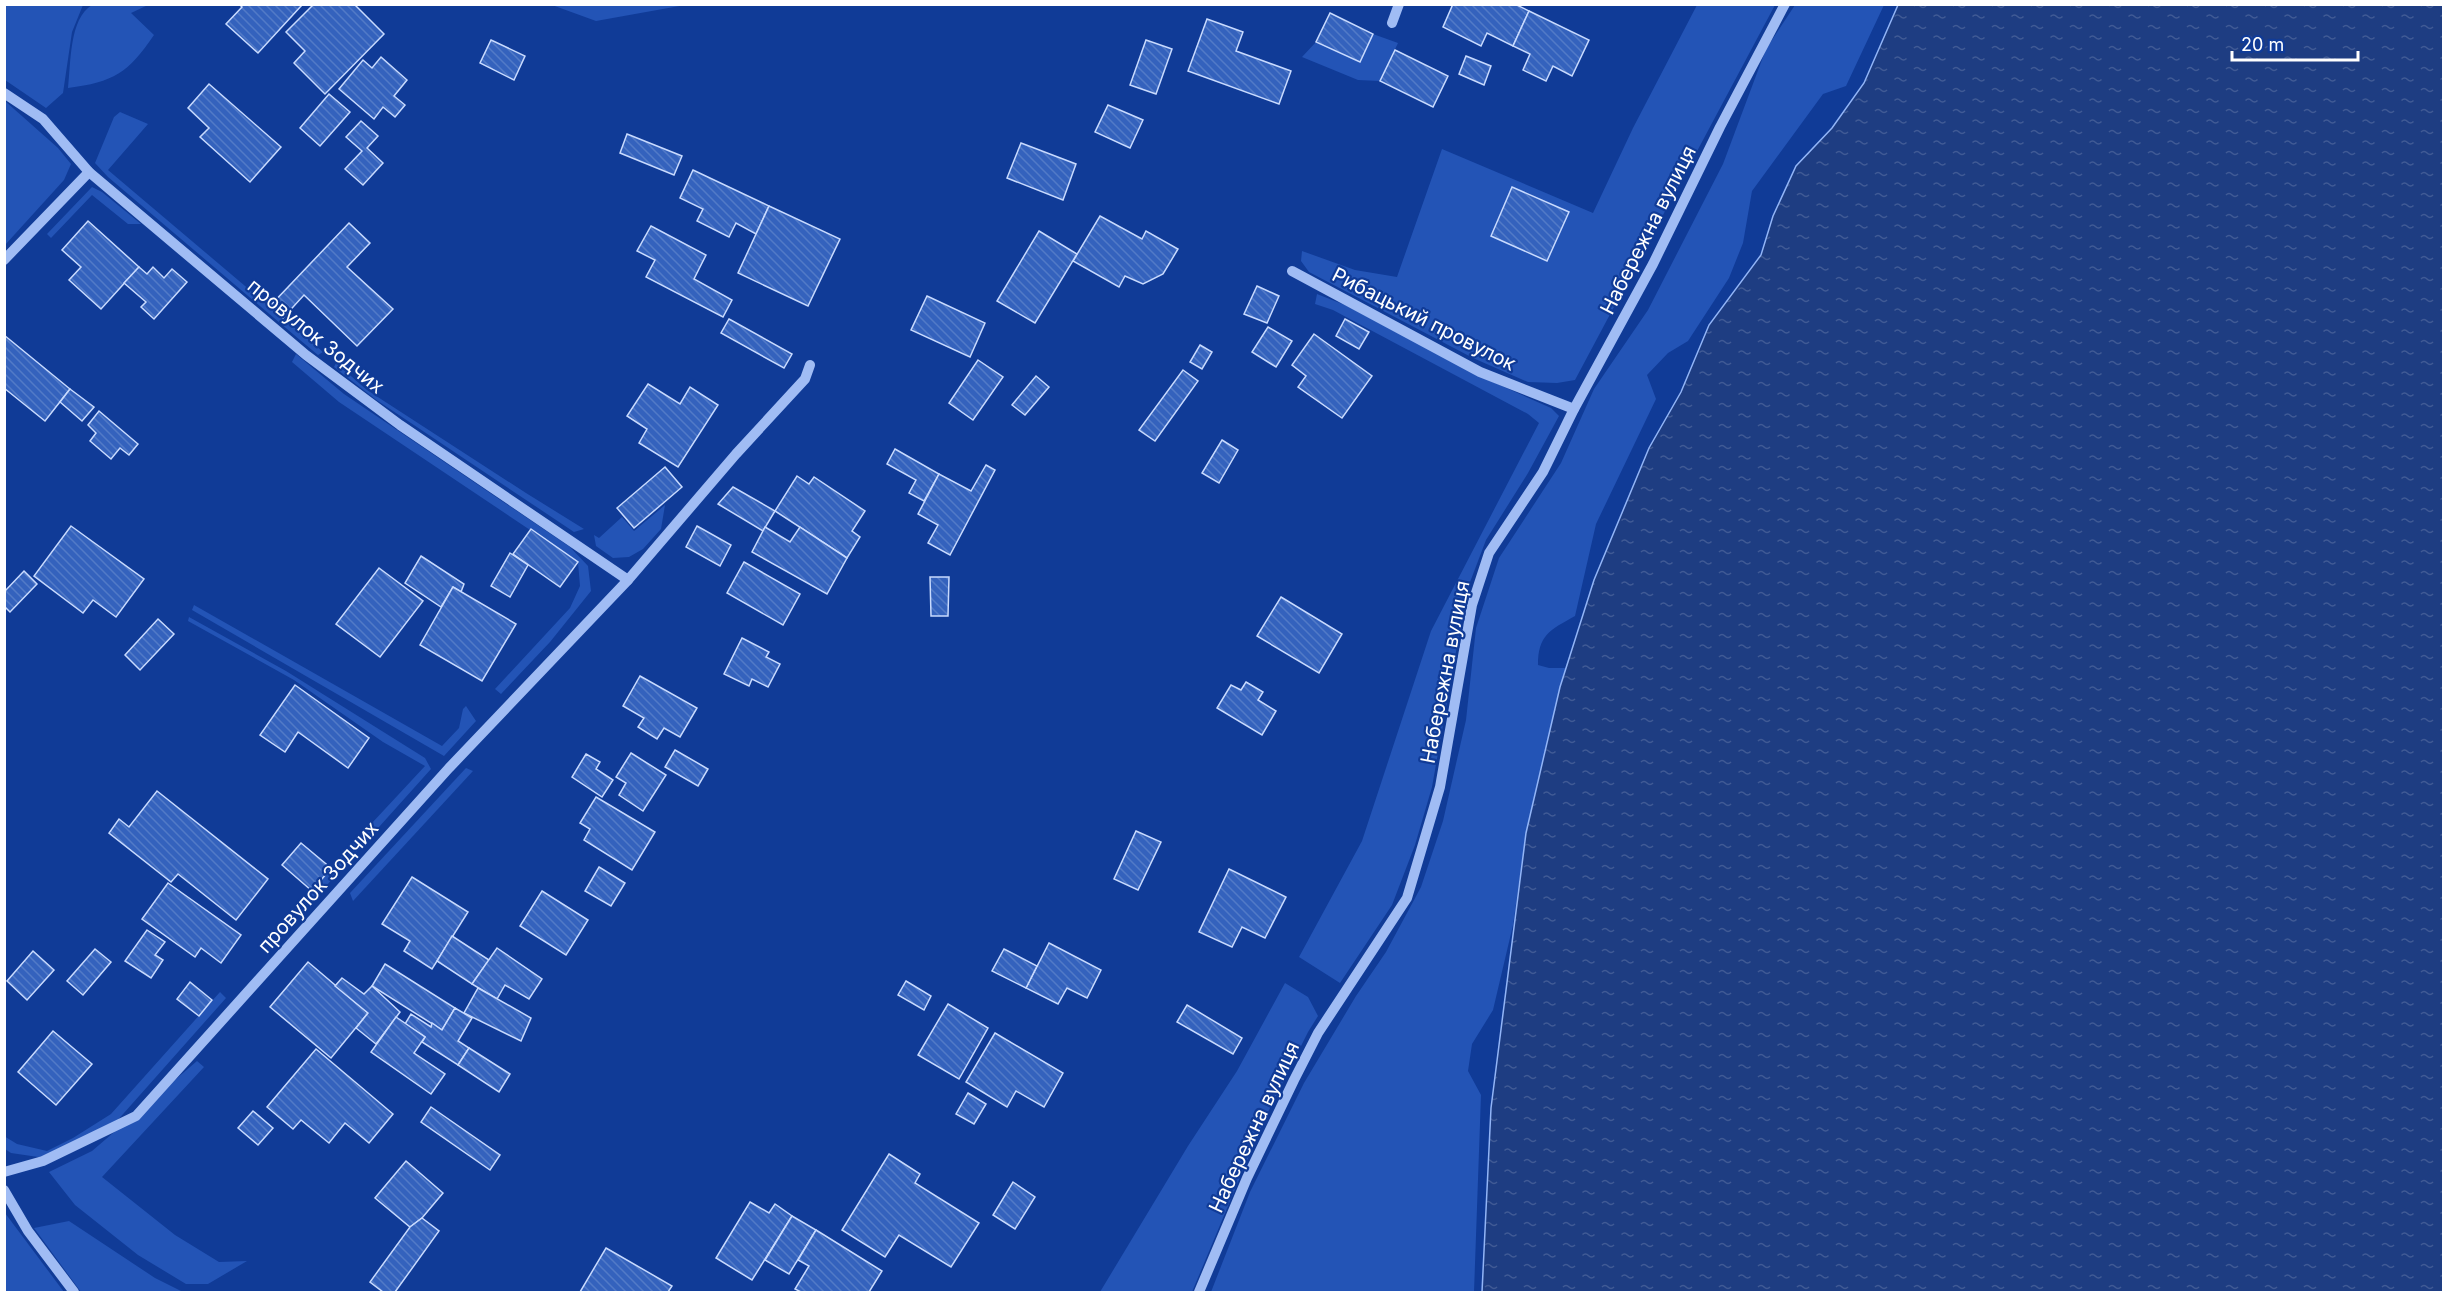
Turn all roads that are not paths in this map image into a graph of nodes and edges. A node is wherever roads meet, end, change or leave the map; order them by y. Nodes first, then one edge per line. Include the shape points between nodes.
1 (1399, 4) edge
2 (1785, 4) edge
3 (1392, 23) dead end
4 (4, 93) edge
5 (89, 172) junction
6 (4, 260) edge
7 (1292, 271) dead end
8 (810, 365) dead end
9 (1574, 409) junction
10 (628, 580) junction
11 (4, 1172) edge
12 (4, 1190) edge
13 (74, 1293) edge
14 (1199, 1293) edge

1 - 3 street
2 - 9 street, Набережна вулиця via 1653,264
4 - 5 street, провулок Зодчих via 43,119
5 - 6 street
5 - 10 street, провулок Зодчих via 306,355 400,425
7 - 9 street, Рибацький провулок via 1480,372
8 - 10 street, провулок Зодчих via 805,379
9 - 14 street, Набережна вулиця via 1543,472 1489,553 1472,605 1440,787 1407,898 1303,1061 1247,1178
10 - 11 street, провулок Зодчих via 449,768 136,1116 43,1161
12 - 13 street via 28,1231

